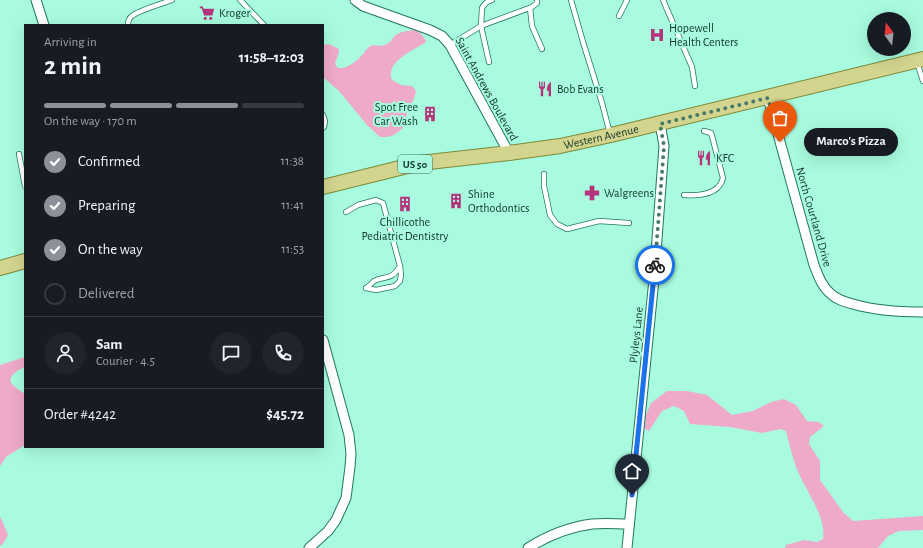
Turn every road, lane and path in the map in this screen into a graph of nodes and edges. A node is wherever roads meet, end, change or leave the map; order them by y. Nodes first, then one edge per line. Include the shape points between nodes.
1 (36, 0) edge
2 (172, 0) edge
3 (240, 0) edge
4 (355, 0) edge
5 (492, 0) edge
6 (537, 0) edge
7 (571, 0) edge
8 (627, 0) edge
9 (663, 0) edge
10 (530, 8) junction
11 (619, 16) dead end
12 (44, 24) edge
13 (128, 24) edge
14 (263, 24) edge
15 (481, 26) junction
16 (450, 45) junction
17 (542, 49) dead end
18 (920, 60) edge
19 (489, 62) dead end
20 (923, 81) edge
21 (695, 86) dead end
22 (768, 98) junction
23 (660, 124) junction
24 (704, 131) dead end
25 (611, 136) junction
26 (509, 153) junction
27 (19, 154) dead end
28 (544, 174) dead end
29 (24, 181) edge
30 (324, 187) edge
31 (684, 195) dead end
32 (346, 212) dead end
33 (629, 223) dead end
34 (24, 261) edge
35 (400, 266) junction
36 (0, 268) edge
37 (923, 312) edge
38 (324, 347) edge
39 (326, 362) edge
40 (629, 524) junction
41 (309, 548) edge
42 (528, 548) edge
43 (627, 548) edge

1 - 12 street
2 - 13 lane via 132,15
3 - 14 lane
4 - 16 street, Saint Andrews Boulevard via 363,6 430,30 442,36
5 - 15 lane via 482,8
6 - 10 lane
7 - 25 lane
8 - 11 lane
9 - 21 lane via 692,67
10 - 15 lane
10 - 17 lane via 532,26
15 - 16 lane
15 - 19 lane
16 - 26 street, Saint Andrews Boulevard
18 - 20 lane
18 - 22 main road, Western Avenue / US 50
22 - 23 main road, Western Avenue / US 50
22 - 37 street, North Courtland Drive via 820,281 831,294 864,308 892,312
23 - 25 main road, Western Avenue / US 50
23 - 40 street, Plyleys Lane via 664,146 654,279
24 - 31 lane via 712,136 723,181 713,191 693,196
25 - 26 main road, Western Avenue / US 50
26 - 30 main road, Western Avenue / US 50 via 420,163
27 - 29 lane
28 - 33 lane via 550,215 556,224 567,229 599,221
32 - 35 lane via 358,205 376,200 383,203
34 - 36 main road
35 - 35 lane via 400,281 395,286 376,290 366,288 375,281 392,276
38 - 39 street
39 - 41 street via 349,435 349,482 346,498 336,520
40 - 42 street via 592,524 573,528
40 - 43 street, Plyleys Lane

